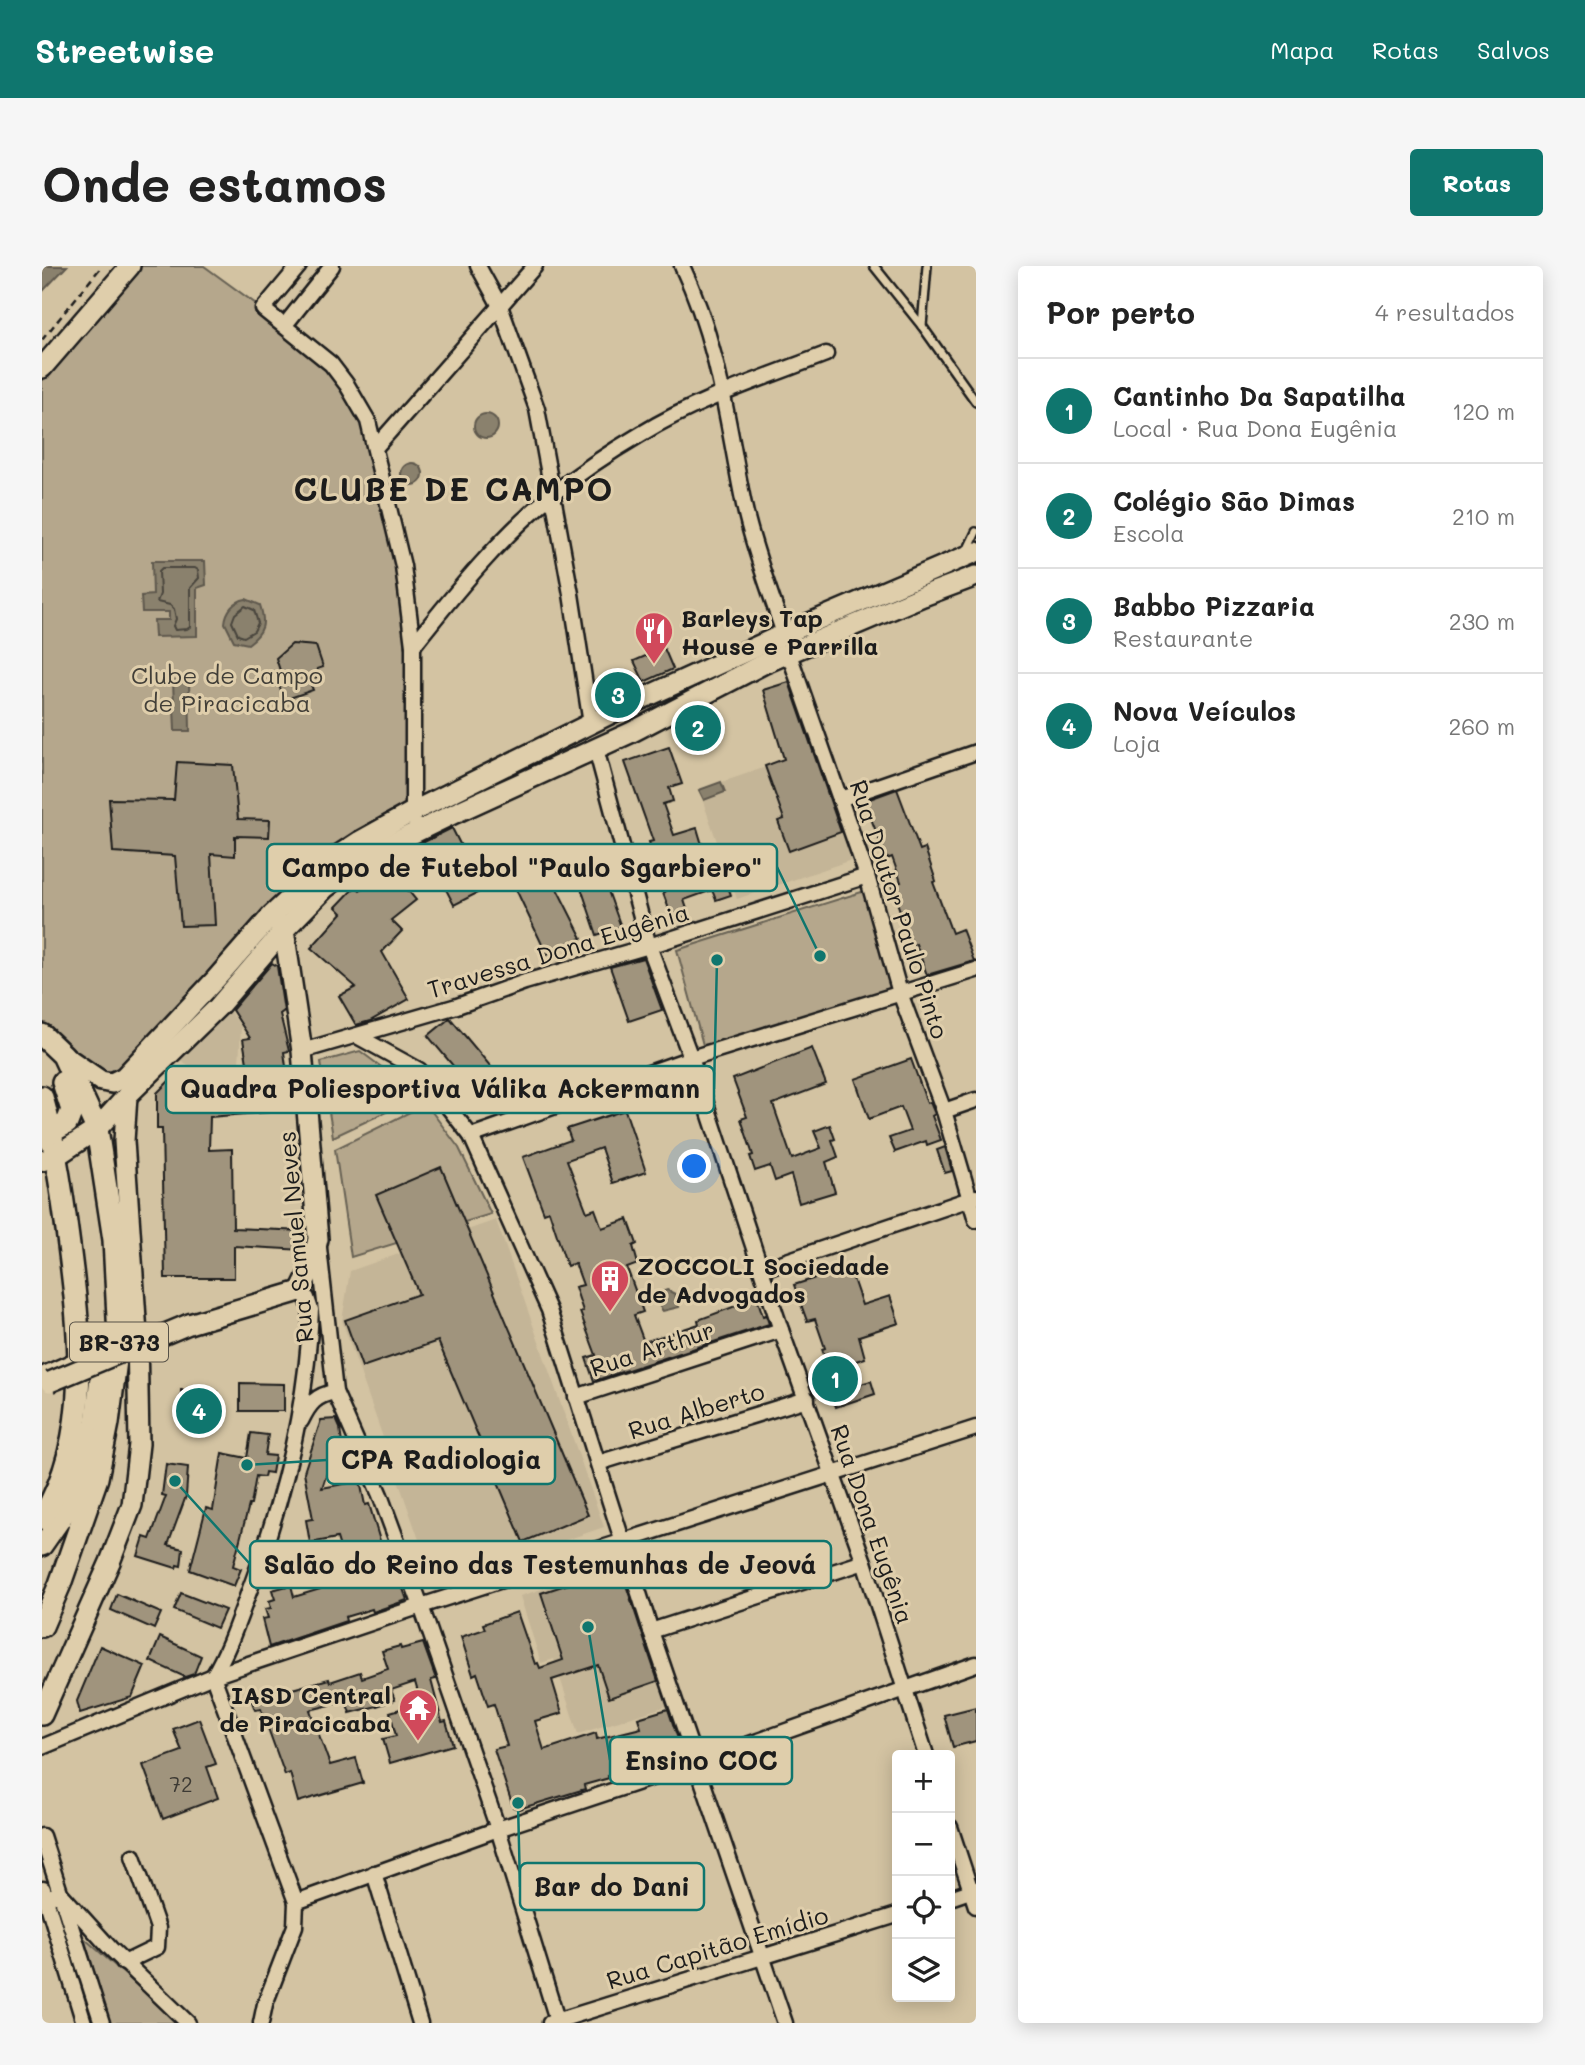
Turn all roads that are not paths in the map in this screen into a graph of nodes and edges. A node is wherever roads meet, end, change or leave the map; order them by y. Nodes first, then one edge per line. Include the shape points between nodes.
1 (130, 266) edge
2 (299, 266) edge
3 (332, 266) edge
4 (478, 266) edge
5 (535, 266) edge
6 (682, 266) edge
7 (874, 266) edge
8 (927, 266) edge
9 (500, 306) junction
10 (285, 325) junction
11 (922, 327) junction
12 (826, 354) dead end
13 (42, 368) edge
14 (723, 393) junction
15 (976, 402) edge
16 (375, 448) junction
17 (554, 494) junction
18 (976, 533) edge
19 (970, 554) edge
20 (976, 576) edge
21 (923, 596) junction
22 (783, 634) junction
23 (412, 646) junction
24 (757, 646) junction
25 (789, 654) junction
26 (622, 708) junction
27 (591, 724) junction
28 (596, 748) junction
29 (976, 752) edge
30 (840, 799) junction
31 (414, 811) junction
32 (411, 833) junction
33 (867, 876) junction
34 (278, 922) junction
35 (649, 946) junction
36 (976, 970) edge
37 (901, 993) junction
38 (42, 1035) edge
39 (357, 1036) junction
40 (42, 1041) edge
41 (302, 1051) junction
42 (63, 1055) junction
43 (691, 1058) junction
44 (127, 1096) junction
45 (42, 1097) edge
46 (976, 1100) edge
47 (944, 1111) junction
48 (97, 1129) junction
49 (47, 1134) edge
50 (471, 1136) junction
51 (49, 1159) edge
52 (972, 1198) edge
53 (976, 1220) edge
54 (318, 1238) junction
55 (114, 1240) junction
56 (763, 1269) junction
57 (133, 1288) junction
58 (300, 1291) junction
59 (781, 1330) junction
60 (112, 1356) junction
61 (79, 1359) junction
62 (44, 1377) edge
63 (335, 1392) junction
64 (576, 1397) junction
65 (807, 1399) junction
66 (298, 1427) junction
67 (976, 1428) edge
68 (598, 1463) junction
69 (832, 1476) junction
70 (42, 1518) edge
71 (622, 1541) junction
72 (42, 1546) edge
73 (864, 1562) junction
74 (421, 1606) junction
75 (42, 1626) edge
76 (651, 1631) junction
77 (976, 1664) edge
78 (213, 1676) junction
79 (904, 1687) junction
80 (42, 1715) edge
81 (42, 1747) edge
82 (924, 1750) edge
83 (696, 1763) junction
84 (498, 1829) junction
85 (42, 1836) edge
86 (955, 1841) edge
87 (133, 1856) dead end
88 (374, 1873) junction
89 (973, 1890) edge
90 (43, 1894) edge
91 (62, 1895) junction
92 (955, 1896) edge
93 (296, 1902) junction
94 (976, 1906) edge
95 (892, 1916) edge
96 (763, 1957) junction
97 (124, 1963) junction
98 (101, 2018) edge
99 (83, 2021) edge
100 (555, 2022) edge
101 (188, 2023) edge
102 (261, 2023) edge
103 (420, 2023) edge
104 (785, 2023) edge

1 - 13 main road
2 - 10 street via 263,309
3 - 10 street
4 - 9 street
5 - 9 street
6 - 14 street via 699,303
7 - 11 lane
8 - 11 lane
9 - 16 street
9 - 17 street via 537,409
10 - 16 street via 331,364 347,385 368,421
11 - 15 lane
12 - 14 street
14 - 17 street via 641,433
14 - 22 street via 744,508
16 - 23 street via 402,566
17 - 23 street via 502,544
17 - 27 street
18 - 19 lane
19 - 21 main road
19 - 22 main road
20 - 21 main road
21 - 25 main road
22 - 24 main road
23 - 31 street
24 - 25 street
24 - 26 main road
25 - 28 main road
25 - 30 street, Rua Doutor Paulo Pinto
26 - 27 main road
26 - 28 main road via 605,722
27 - 31 main road
28 - 32 main road
28 - 35 street, Rua Dona Eugênia
29 - 30 street
30 - 33 street, Rua Doutor Paulo Pinto
31 - 32 street
31 - 34 main road via 331,860
32 - 34 main road via 371,854
33 - 35 street, Travessa Dona Eugênia
33 - 37 street, Rua Doutor Paulo Pinto
34 - 41 main road, Rua Samuel Neves
34 - 42 main road via 215,980 124,1077 112,1083 102,1081
34 - 44 main road via 218,1007
35 - 39 street, Travessa Dona Eugênia
35 - 43 street, Rua Dona Eugênia
36 - 37 street
37 - 43 street
37 - 47 street, Rua Doutor Paulo Pinto
38 - 42 main road, BR-373
39 - 41 street, Travessa Dona Eugênia
39 - 50 street via 419,1070
40 - 49 main road via 72,1110 67,1123
41 - 54 main road, Rua Samuel Neves
42 - 48 main road, BR-373
43 - 50 street
43 - 56 street, Rua Dona Eugênia
44 - 48 main road
44 - 57 main road via 124,1141
45 - 49 main road
46 - 47 street
47 - 52 street, Rua Doutor Paulo Pinto
48 - 51 main road
48 - 55 main road, BR-373
49 - 51 main road
50 - 64 street via 549,1310
51 - 61 main road via 72,1272
52 - 53 street, Rua Doutor Paulo Pinto
52 - 56 street
54 - 58 main road
54 - 63 street, Rua Samuel Neves
55 - 57 main road
55 - 75 main road, BR-373 via 119,1337 108,1423 83,1522
56 - 59 street, Rua Dona Eugênia
57 - 80 main road via 139,1444 132,1505
58 - 60 main road, bridge via 189,1324
58 - 66 street, Rua Samuel Neves via 311,1310
59 - 64 street, Rua Arthur
59 - 65 street, Rua Dona Eugênia
60 - 62 main road, bridge
60 - 72 main road via 100,1377 95,1422 76,1490
61 - 62 street
61 - 70 main road via 75,1426 57,1495
63 - 66 street via 313,1401
63 - 74 street, Rua Samuel Neves
64 - 68 street
65 - 68 street, Rua Alberto
65 - 69 street, Rua Dona Eugênia
66 - 78 street, Rua Samuel Neves via 267,1544 225,1656
67 - 69 street
68 - 71 street
69 - 71 street
69 - 73 street, Rua Dona Eugênia
71 - 74 street
71 - 76 street
73 - 76 street
73 - 79 street, Rua Dona Eugênia
74 - 78 street
74 - 84 street, Rua Samuel Neves
76 - 83 street
77 - 79 street
78 - 81 street
78 - 93 street
79 - 82 street, Rua Dona Eugênia
79 - 83 street
83 - 84 street
83 - 96 street
84 - 88 street
84 - 100 street, Rua Samuel Neves
85 - 91 street
86 - 89 street
87 - 97 street via 158,1928 157,1947
88 - 93 street
88 - 103 street
89 - 92 street
89 - 94 street
90 - 91 street
90 - 99 street
91 - 97 street
91 - 98 street
93 - 102 street via 295,1926
95 - 96 street, Rua Capitão Emídio
96 - 100 street, Rua Capitão Emídio
96 - 104 street
97 - 101 street
98 - 99 street

